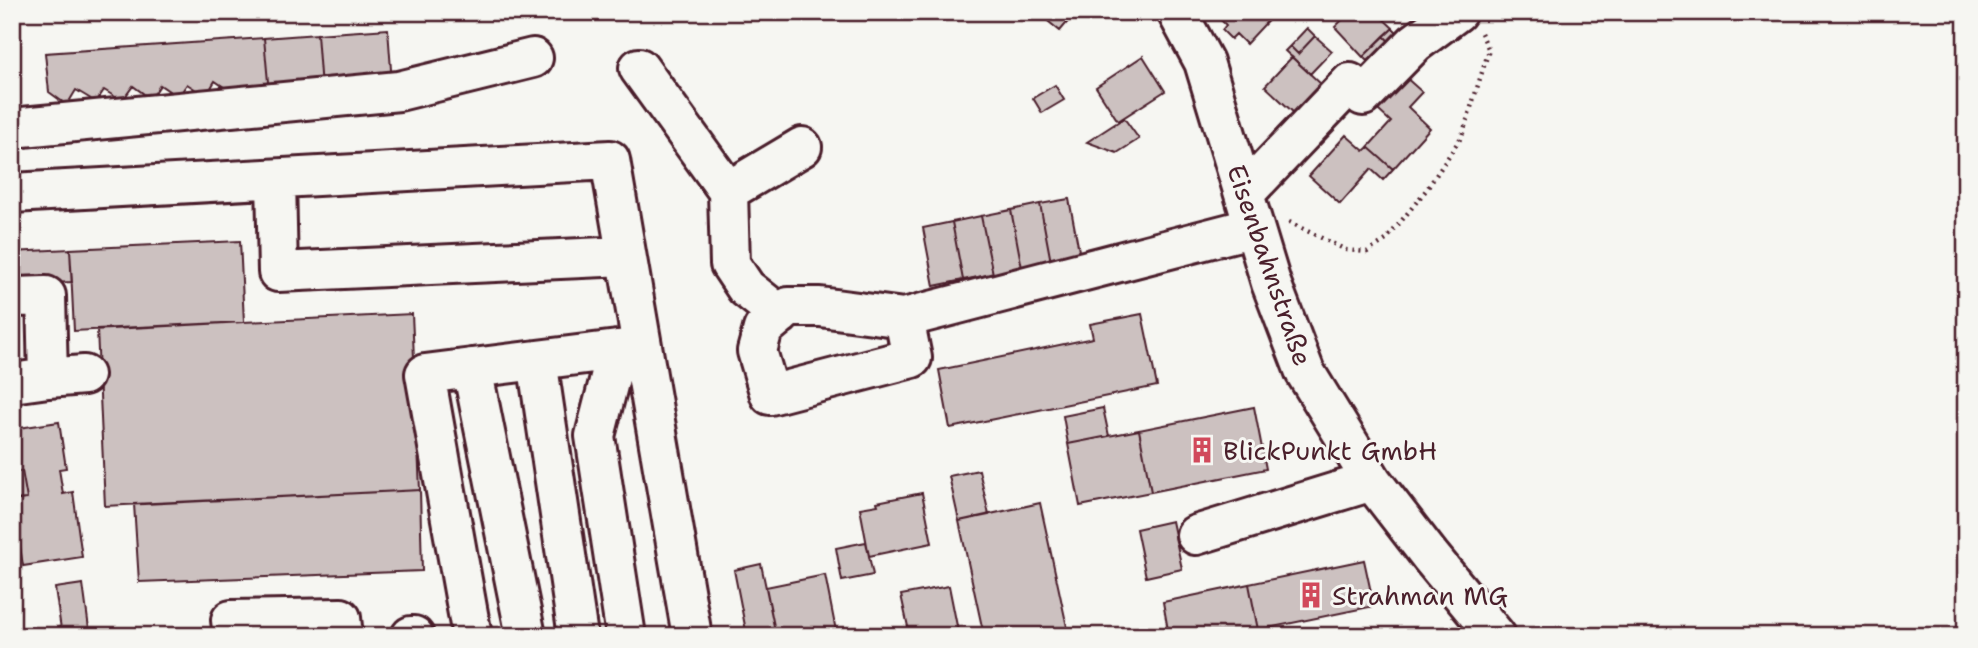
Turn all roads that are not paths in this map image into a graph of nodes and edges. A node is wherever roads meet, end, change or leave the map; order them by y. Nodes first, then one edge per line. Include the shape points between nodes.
1 (1189, 18) edge
2 (1468, 21) edge
3 (533, 58) dead end
4 (639, 68) dead end
5 (12, 128) edge
6 (802, 147) dead end
7 (276, 179) junction
8 (728, 191) junction
9 (12, 194) edge
10 (1250, 211) junction
11 (626, 256) junction
12 (14, 297) edge
13 (780, 315) junction
14 (904, 318) junction
15 (629, 349) junction
16 (537, 360) junction
17 (472, 368) junction
18 (48, 379) edge
19 (1372, 481) junction
20 (1196, 535) dead end
21 (233, 636) edge
22 (343, 636) edge
23 (472, 636) edge
24 (526, 636) edge
25 (578, 636) edge
26 (626, 636) edge
27 (692, 636) edge
28 (1496, 636) edge

1 - 10 street, Eisenbahnstraße
2 - 10 street via 1415,43 1363,96 1350,83
3 - 5 street via 398,91
4 - 8 street
6 - 8 street
7 - 9 street
7 - 11 street via 610,160
7 - 11 street via 278,272
8 - 13 street via 730,264 746,288
10 - 14 street
10 - 19 street, Eisenbahnstraße via 1305,372
11 - 15 street
12 - 18 street via 46,296
13 - 14 street via 789,307 820,307
13 - 14 street via 763,329 757,351 770,395 912,358
15 - 16 street
15 - 26 street via 596,436
15 - 27 street
16 - 17 street
16 - 25 street
17 - 23 street via 425,374
17 - 24 street
19 - 20 street
19 - 28 street, Eisenbahnstraße
21 - 22 street via 232,620 341,618

